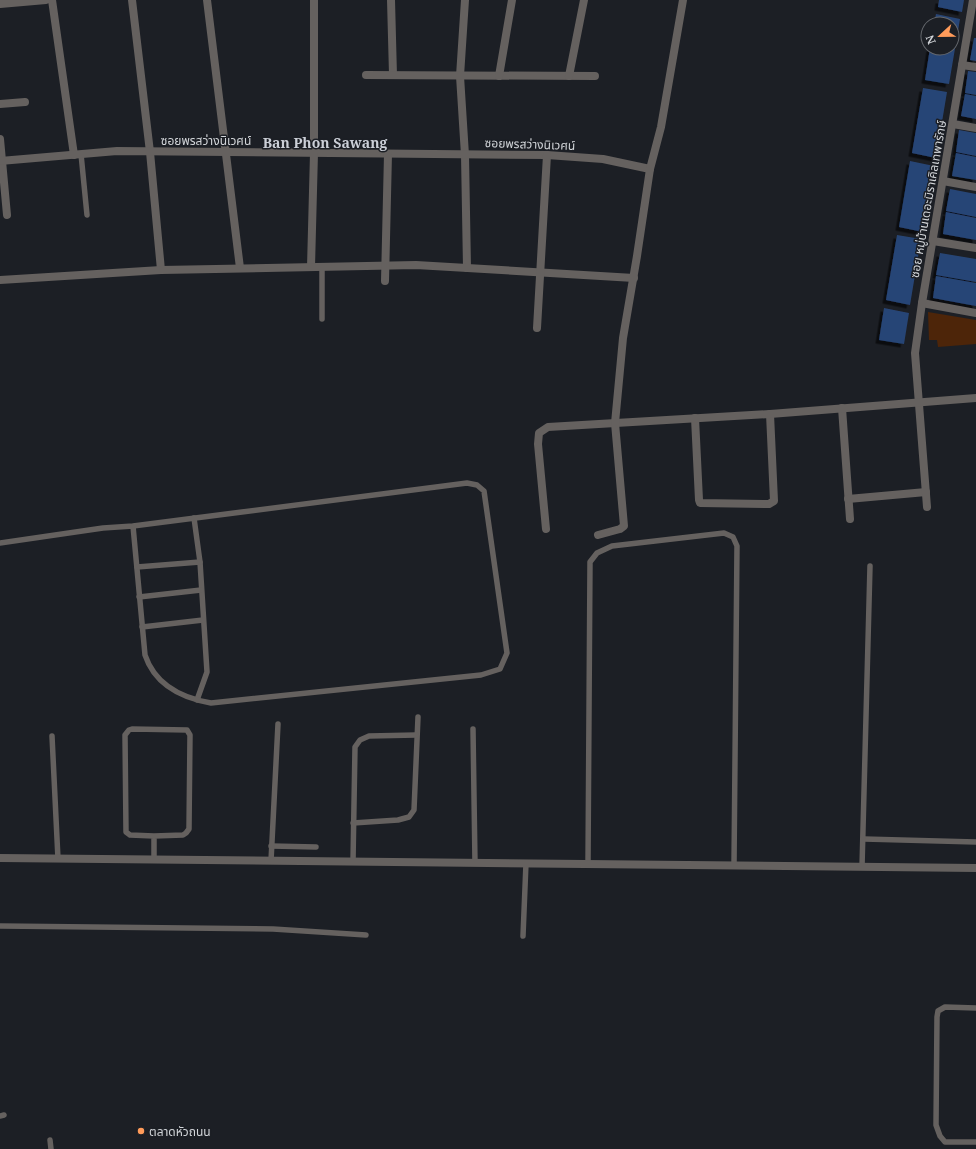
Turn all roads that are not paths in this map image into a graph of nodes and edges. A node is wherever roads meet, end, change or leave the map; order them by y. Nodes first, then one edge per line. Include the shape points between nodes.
1 (46, 0) edge
2 (52, 0) edge
3 (132, 0) edge
4 (207, 0) edge
5 (314, 0) edge
6 (391, 0) edge
7 (465, 0) edge
8 (512, 0) edge
9 (584, 0) edge
10 (683, 0) edge
11 (0, 4) edge
12 (974, 5) edge
13 (962, 65) junction
14 (976, 67) edge
15 (366, 75) dead end
16 (393, 75) junction
17 (460, 76) junction
18 (499, 76) junction
19 (569, 76) junction
20 (595, 76) dead end
21 (25, 102) dead end
22 (0, 104) edge
23 (952, 124) junction
24 (976, 128) edge
25 (0, 139) edge
26 (150, 152) junction
27 (225, 152) junction
28 (314, 153) junction
29 (388, 154) junction
30 (78, 155) junction
31 (465, 155) junction
32 (547, 155) junction
33 (2, 161) edge
34 (650, 169) junction
35 (943, 181) junction
36 (976, 187) edge
37 (7, 215) dead end
38 (87, 215) dead end
39 (933, 241) junction
40 (976, 248) edge
41 (386, 266) junction
42 (312, 267) junction
43 (322, 267) junction
44 (240, 268) junction
45 (468, 268) junction
46 (161, 270) junction
47 (540, 272) junction
48 (634, 278) junction
49 (0, 280) edge
50 (385, 281) dead end
51 (922, 303) junction
52 (976, 313) edge
53 (322, 319) dead end
54 (537, 328) dead end
55 (976, 398) edge
56 (919, 403) junction
57 (842, 408) junction
58 (770, 414) junction
59 (695, 418) junction
60 (615, 423) junction
61 (926, 492) junction
62 (848, 499) junction
63 (927, 507) dead end
64 (194, 518) junction
65 (850, 520) dead end
66 (132, 526) junction
67 (546, 529) dead end
68 (598, 535) dead end
69 (0, 543) edge
70 (200, 562) junction
71 (870, 566) dead end
72 (137, 567) junction
73 (201, 590) junction
74 (139, 597) junction
75 (204, 620) junction
76 (142, 627) junction
77 (197, 700) junction
78 (418, 717) dead end
79 (278, 724) dead end
80 (472, 729) dead end
81 (416, 735) junction
82 (52, 736) dead end
83 (353, 823) junction
84 (154, 836) junction
85 (864, 839) junction
86 (976, 842) edge
87 (271, 846) junction
88 (316, 847) dead end
89 (0, 858) edge
90 (58, 859) junction
91 (154, 860) junction
92 (271, 861) junction
93 (352, 862) junction
94 (475, 863) junction
95 (526, 863) junction
96 (588, 864) junction
97 (734, 866) junction
98 (862, 867) junction
99 (976, 868) edge
100 (0, 926) edge
101 (366, 935) dead end
102 (523, 936) dead end
103 (976, 1008) edge
104 (50, 1140) dead end
105 (976, 1142) edge
106 (50, 1149) edge

1 - 11 street
2 - 30 street
3 - 26 street
4 - 27 street
5 - 28 street
6 - 16 street
7 - 17 street
8 - 18 street
9 - 19 street
10 - 34 street via 662,127
12 - 13 street, ซอย หมู่บ้านเดอะมิราเคิลเทพารักษ์
13 - 14 street
13 - 23 street, ซอย หมู่บ้านเดอะมิราเคิลเทพารักษ์
15 - 16 street
16 - 17 street
17 - 18 street
17 - 31 street
18 - 19 street
19 - 20 street
21 - 22 street
23 - 24 street
23 - 35 street, ซอย หมู่บ้านเดอะมิราเคิลเทพารักษ์
25 - 33 street
26 - 27 street, ซอยพรสว่างนิเวศน์
26 - 30 street, ซอยพรสว่างนิเวศน์ via 116,151
26 - 46 street
27 - 28 street, ซอยพรสว่างนิเวศน์
27 - 44 street
28 - 29 street, ซอยพรสว่างนิเวศน์
28 - 42 street
29 - 31 street, ซอยพรสว่างนิเวศน์
29 - 41 street
30 - 33 street, ซอยพรสว่างนิเวศน์
30 - 38 lane
31 - 32 street, ซอยพรสว่างนิเวศน์
31 - 45 street
32 - 34 street, ซอยพรสว่างนิเวศน์ via 603,160
32 - 47 street
33 - 37 street
34 - 48 street
35 - 36 street
35 - 39 street, ซอย หมู่บ้านเดอะมิราเคิลเทพารักษ์
39 - 40 street
39 - 51 street, ซอย หมู่บ้านเดอะมิราเคิลเทพารักษ์
41 - 43 street
41 - 45 street
41 - 50 street
42 - 43 street
42 - 44 street
43 - 53 lane
44 - 46 street
45 - 47 street
46 - 49 street
47 - 48 street
47 - 54 street
48 - 60 street via 623,338
51 - 52 street
51 - 56 street, ซอย หมู่บ้านเดอะมิราเคิลเทพารักษ์ via 915,353
55 - 56 street
56 - 57 street
56 - 61 street, ซอย หมู่บ้านเดอะมิราเคิลเทพารักษ์
57 - 58 street
57 - 62 street
58 - 59 street
58 - 59 street via 774,501 769,504 700,503
59 - 60 street
60 - 67 street via 548,427 539,433
60 - 68 street via 624,526
61 - 62 street
61 - 63 street, ซอย หมู่บ้านเดอะมิราเคิลเทพารักษ์
62 - 65 street
64 - 66 lane
64 - 70 lane
64 - 77 lane via 467,482 477,485 484,491 507,653 500,669 481,675 211,703
66 - 69 lane
66 - 72 lane
70 - 72 lane
70 - 73 lane
71 - 85 lane
72 - 74 lane
73 - 74 lane
73 - 75 lane
74 - 76 lane
75 - 76 lane
75 - 77 lane via 207,672
76 - 77 lane via 148,666 173,691
78 - 81 lane
79 - 87 lane
80 - 94 lane
81 - 83 lane via 414,810 409,817
81 - 83 lane via 369,736 360,740 355,747
82 - 90 lane
83 - 93 lane
84 - 84 lane via 130,835 126,832 125,735 132,729 187,730 190,735 189,828 183,835
84 - 91 lane
85 - 86 lane
85 - 98 lane
87 - 88 lane
87 - 92 lane
89 - 90 street
90 - 91 street
91 - 92 street
92 - 93 street
93 - 94 street
94 - 95 street
95 - 96 street
95 - 102 lane
96 - 97 street
96 - 97 lane via 590,562 597,553 612,546 724,534 733,537 737,546
97 - 98 street
98 - 99 street
100 - 101 lane via 273,929
103 - 105 lane via 945,1007 938,1011 936,1125 945,1142
104 - 106 lane

